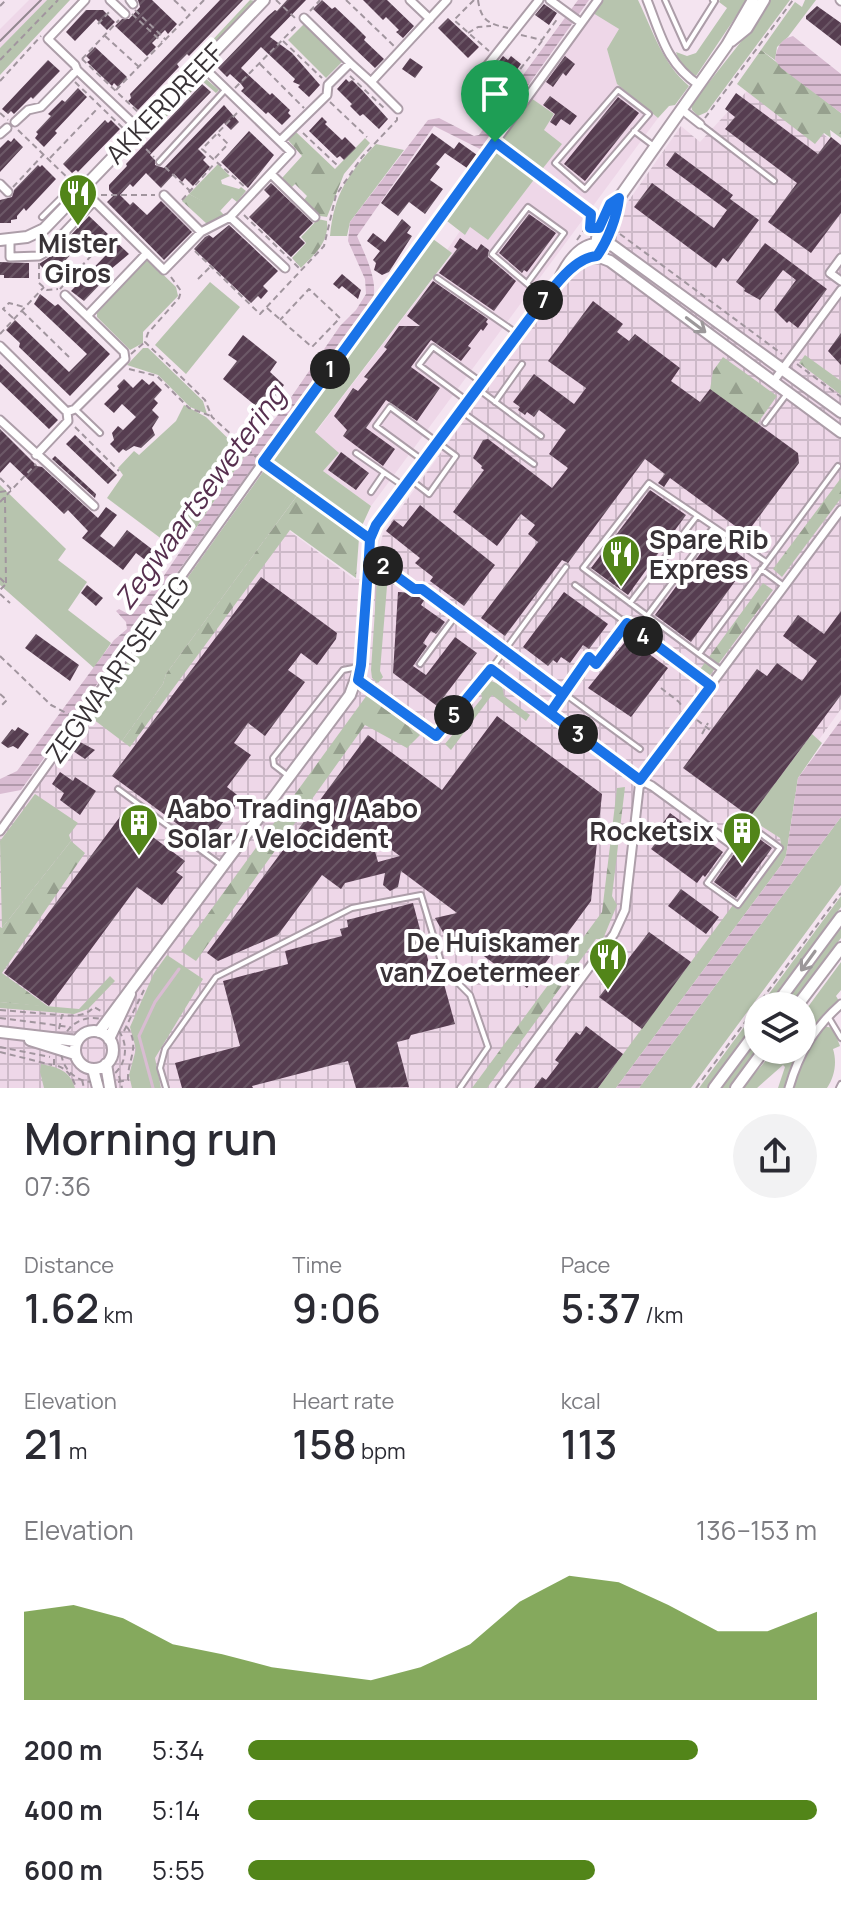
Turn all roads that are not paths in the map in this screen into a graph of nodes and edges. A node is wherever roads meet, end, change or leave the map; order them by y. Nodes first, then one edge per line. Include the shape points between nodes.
1 (85, 0) edge
2 (264, 0) edge
3 (410, 0) edge
4 (447, 0) edge
5 (539, 0) edge
6 (550, 0) edge
7 (598, 0) edge
8 (647, 0) edge
9 (665, 0) edge
10 (713, 0) edge
11 (753, 0) edge
12 (764, 0) edge
13 (113, 3) edge
14 (130, 7) edge
15 (430, 19) junction
16 (302, 20) road end
17 (579, 21) junction
18 (727, 45) junction
19 (201, 65) junction
20 (347, 66) junction
21 (76, 68) junction
22 (475, 81) dead end
23 (371, 82) junction
24 (699, 85) junction
25 (228, 91) junction
26 (398, 109) road end
27 (681, 109) junction
28 (15, 122) dead end
29 (700, 124) joint
30 (132, 129) junction
31 (634, 131) junction
32 (280, 141) junction
33 (654, 146) junction
34 (159, 162) dead end
35 (271, 174) junction
36 (774, 181) dead end
37 (0, 184) edge
38 (8, 192) road end
39 (82, 194) junction
40 (164, 195) road end
41 (61, 204) junction
42 (42, 217) dead end
43 (230, 217) junction
44 (315, 217) dead end
45 (201, 232) junction
46 (5, 240) edge
47 (601, 243) junction
48 (147, 253) junction
49 (597, 256) junction
50 (841, 258) edge
51 (285, 268) dead end
52 (437, 278) dead end
53 (559, 280) junction
54 (841, 281) edge
55 (528, 282) junction
56 (665, 284) junction
57 (841, 290) edge
58 (62, 292) road end
59 (656, 295) junction
60 (544, 299) junction
61 (87, 316) junction
62 (517, 334) junction
63 (0, 346) edge
64 (522, 364) dead end
65 (787, 364) junction
66 (773, 382) junction
67 (478, 385) junction
68 (787, 393) junction
69 (467, 400) junction
70 (495, 402) junction
71 (71, 410) junction
72 (459, 410) junction
73 (841, 412) edge
74 (0, 420) edge
75 (765, 423) dead end
76 (841, 432) edge
77 (100, 433) dead end
78 (541, 436) dead end
79 (436, 442) junction
80 (356, 453) dead end
81 (36, 455) junction
82 (423, 461) junction
83 (534, 464) dead end
84 (838, 466) dead end
85 (384, 473) junction
86 (407, 483) junction
87 (371, 492) dead end
88 (94, 506) dead end
89 (841, 510) edge
90 (697, 516) junction
91 (714, 527) junction
92 (766, 562) junction
93 (566, 567) dead end
94 (761, 569) junction
95 (575, 585) dead end
96 (784, 586) junction
97 (422, 589) road end
98 (630, 603) junction
99 (457, 614) junction
100 (647, 616) junction
101 (627, 623) junction
102 (505, 650) junction
103 (699, 654) junction
104 (420, 664) dead end
105 (361, 667) junction
106 (491, 669) junction
107 (723, 671) junction
108 (358, 680) junction
109 (711, 686) junction
110 (563, 694) junction
111 (550, 713) junction
112 (640, 749) dead end
113 (289, 777) junction
114 (640, 780) junction
115 (118, 789) dead end
116 (0, 831) edge
117 (734, 846) junction
118 (223, 867) junction
119 (841, 917) edge
120 (841, 948) edge
121 (785, 992) edge
122 (808, 992) edge
123 (841, 1004) edge
124 (827, 1016) junction
125 (115, 1019) junction
126 (0, 1032) edge
127 (99, 1032) junction
128 (841, 1038) edge
129 (109, 1039) junction
130 (77, 1041) junction
131 (56, 1048) junction
132 (744, 1048) edge
133 (75, 1054) junction
134 (106, 1064) junction
135 (754, 1064) edge
136 (93, 1069) junction
137 (107, 1086) edge
138 (166, 1088) edge
139 (460, 1088) edge
140 (500, 1088) edge
141 (714, 1088) edge
142 (736, 1088) edge
143 (789, 1088) edge

1 - 21 street via 48,39
2 - 19 street, AKKERDREEF
3 - 15 street
4 - 15 street
5 - 22 street
6 - 17 street
7 - 17 street, ZEGWAARTSEWEG
8 - 24 street via 670,58
9 - 10 lane via 686,47
11 - 18 street
12 - 18 street via 747,28
13 - 14 street
15 - 23 street
16 - 20 street
17 - 116 street, ZEGWAARTSEWEG
18 - 24 street
19 - 25 street
19 - 30 street, AKKERDREEF
20 - 23 street
20 - 32 street via 328,85 325,97
21 - 28 street via 41,107
21 - 30 street
23 - 26 street
24 - 27 street
25 - 32 street
25 - 34 lane
27 - 29 street
27 - 33 street
29 - 36 lane
30 - 39 street, AKKERDREEF
31 - 31 lane via 649,114 618,90 555,163 585,189
31 - 33 lane
32 - 35 street via 291,152
33 - 47 street via 610,204 600,228
35 - 43 street
35 - 44 street
37 - 38 street
39 - 41 street, AKKERDREEF
39 - 46 street, AKKERDREEF via 46,252 10,257
39 - 48 street
40 - 45 street
41 - 42 lane
41 - 46 street, AKKERDREEF via 44,229
43 - 45 street
43 - 51 street
45 - 48 street via 164,270
47 - 49 street
47 - 53 street via 575,254
47 - 56 street
48 - 61 street
49 - 53 street via 586,258
49 - 59 street
50 - 54 street via 830,273
52 - 62 lane
53 - 60 street
55 - 55 lane via 492,254 528,207 564,233
55 - 60 lane
56 - 59 lane
56 - 65 street
57 - 65 street
58 - 61 street
59 -> 66 street
60 - 62 street
61 - 71 street via 125,359
62 - 67 street
63 - 71 street
64 - 70 lane
65 - 66 street
65 - 73 street
66 - 68 street
67 - 69 street
67 - 69 lane via 433,347 419,365
67 - 70 lane
68 - 75 lane
68 - 76 street
69 - 72 street
70 - 78 lane
71 - 77 lane
71 - 81 street via 68,421
72 - 79 street
72 - 83 lane
74 - 81 street
79 - 82 street
79 - 82 lane via 390,407 376,426
79 - 86 lane via 456,456 429,494
80 - 85 lane
81 - 88 street
82 - 86 street
84 - 92 lane
85 - 86 lane
85 - 87 lane
86 - 105 street via 370,539
89 - 96 street
90 - 91 lane
90 - 98 lane
90 - 98 lane via 649,483 583,568
91 - 92 lane
91 - 100 lane
92 - 94 lane
93 - 102 lane
94 - 96 lane
94 - 103 lane
95 - 101 lane
96 - 107 street
97 - 99 lane
98 - 100 lane
99 - 102 lane
99 - 104 lane
100 - 103 lane
101 - 109 lane
101 - 110 lane via 596,664 589,657
102 - 106 lane
102 - 110 lane
103 - 107 lane
105 - 108 street
105 - 113 lane via 343,670 273,758
106 - 108 street via 436,736
106 - 111 street
107 - 109 street
108 - 113 street
109 - 114 street
110 - 111 lane
110 - 112 lane
111 - 114 street
113 - 118 street
114 - 117 street
114 - 140 street via 625,910 614,934
115 - 118 lane
117 - 117 lane via 749,825 780,848 738,905 707,883
118 - 125 street
119 -> 121 street
120 - 122 street
123 - 124 street
124 - 128 lane
124 - 143 street via 805,1044
125 - 127 street
125 - 129 street
126 - 131 street
127 - 129 street
127 - 130 street via 88,1032
129 - 134 street via 112,1052
130 - 131 street
130 - 133 street
131 - 133 street
132 - 141 street
133 - 136 street
134 - 136 street
134 - 137 street
135 - 142 street
136 - 137 street
138 - 139 lane via 160,1068 165,1049 216,977 352,908 421,895 443,968 470,995 488,1047

